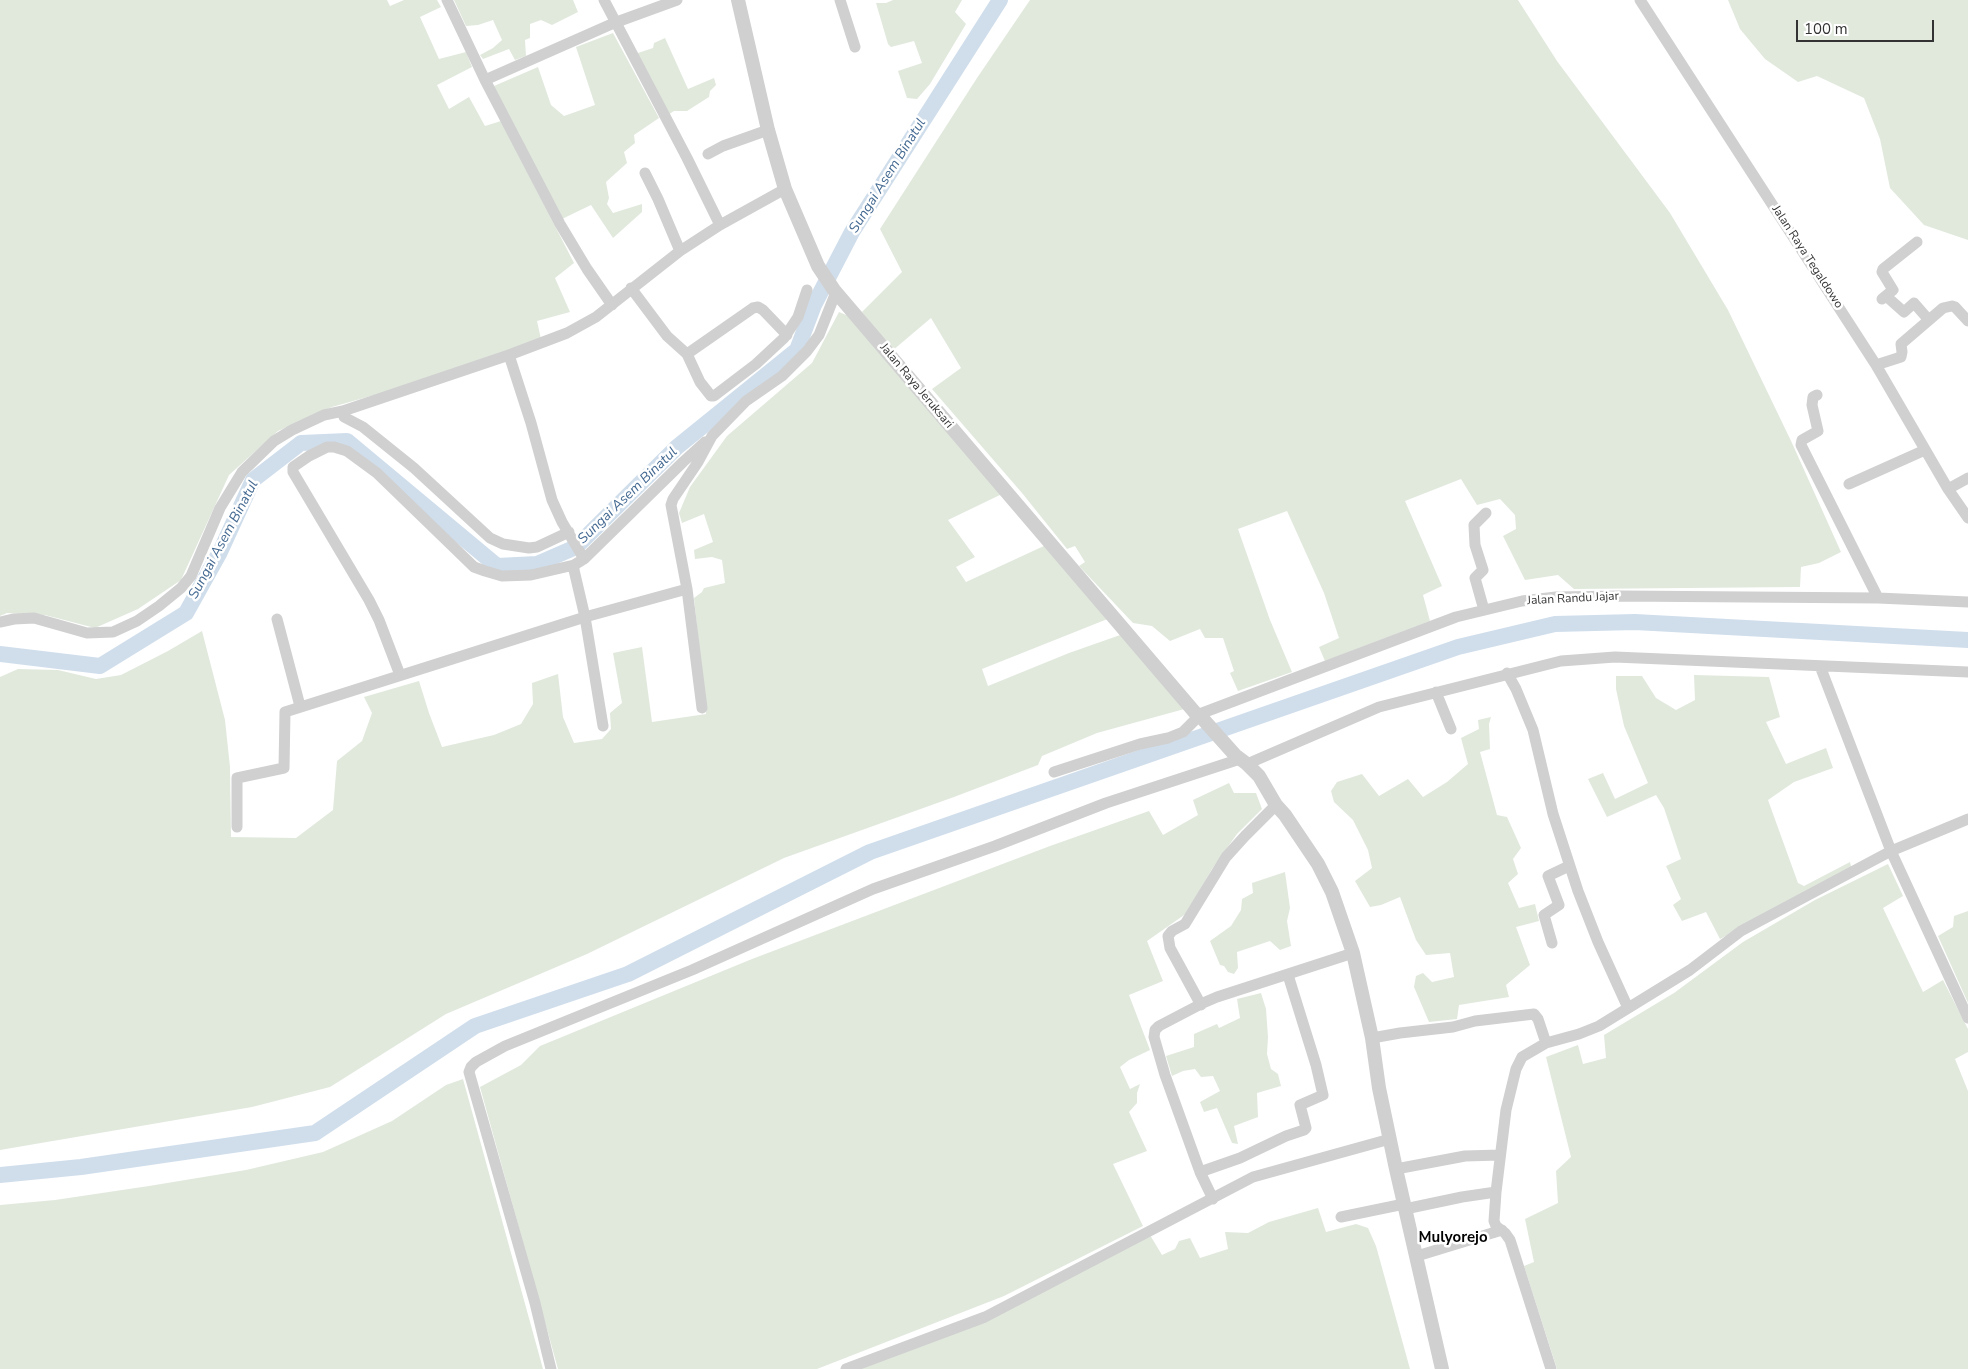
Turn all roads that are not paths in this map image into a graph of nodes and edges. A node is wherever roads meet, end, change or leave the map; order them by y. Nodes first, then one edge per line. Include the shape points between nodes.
1 (447, 0) edge
2 (604, 0) edge
3 (677, 0) edge
4 (738, 0) edge
5 (840, 0) edge
6 (1640, 0) edge
7 (614, 23) junction
8 (855, 47) dead end
9 (485, 80) junction
10 (768, 130) junction
11 (708, 154) dead end
12 (645, 173) dead end
13 (785, 189) junction
14 (720, 225) junction
15 (1917, 242) dead end
16 (680, 251) junction
17 (631, 288) junction
18 (807, 290) dead end
19 (835, 291) junction
20 (612, 305) junction
21 (1928, 319) junction
22 (1968, 321) edge
23 (787, 335) junction
24 (687, 354) junction
25 (509, 355) junction
26 (1876, 364) junction
27 (1817, 394) dead end
28 (343, 411) junction
29 (712, 436) junction
30 (1925, 450) junction
31 (1968, 478) edge
32 (1849, 484) dead end
33 (1948, 489) junction
34 (1486, 514) dead end
35 (1968, 518) edge
36 (569, 533) junction
37 (580, 559) junction
38 (687, 589) junction
39 (1878, 598) junction
40 (1968, 602) edge
41 (1482, 605) junction
42 (585, 617) junction
43 (277, 619) dead end
44 (0, 622) edge
45 (1820, 666) junction
46 (1968, 672) edge
47 (1507, 673) junction
48 (400, 675) junction
49 (1436, 692) junction
50 (300, 706) junction
51 (702, 708) dead end
52 (1200, 716) junction
53 (603, 726) dead end
54 (1451, 729) dead end
55 (1241, 759) junction
56 (1054, 772) dead end
57 (1276, 805) junction
58 (1968, 819) edge
59 (237, 827) dead end
60 (1891, 851) junction
61 (1569, 866) junction
62 (1552, 944) dead end
63 (1353, 953) junction
64 (1288, 975) junction
65 (1201, 1004) junction
66 (1628, 1008) junction
67 (1968, 1018) edge
68 (1372, 1038) junction
69 (1546, 1043) junction
70 (1390, 1139) junction
71 (1500, 1155) junction
72 (1396, 1169) junction
73 (1200, 1172) junction
74 (1496, 1192) junction
75 (1213, 1199) junction
76 (1404, 1207) junction
77 (1341, 1217) dead end
78 (1502, 1230) junction
79 (1417, 1256) junction
80 (551, 1369) edge
81 (846, 1369) edge
82 (1442, 1369) edge
83 (1551, 1369) edge

1 - 9 street
2 - 7 street
3 - 7 street
4 - 10 street, Jalan Raya Jeruksari
5 - 8 street
6 - 26 street, Jalan Raya Tegaldowo
7 - 9 street
7 - 14 street
9 - 20 street via 560,224 586,270
10 - 11 street
10 - 13 street, Jalan Raya Jeruksari
12 - 16 street
13 - 14 street
13 - 19 street, Jalan Raya Jeruksari via 818,266
14 - 16 street
15 - 21 street via 1883,269 1893,290 1884,297 1904,312 1914,303
16 - 17 street
17 - 20 street
17 - 24 street via 668,336
18 - 23 street via 798,317
19 - 29 street via 819,335 808,351 782,376 746,402
19 - 52 street, Jalan Raya Jeruksari
20 - 25 street via 567,333
21 - 22 street via 1943,308 1952,306
21 - 26 street via 1901,344 1901,357
23 - 24 street via 758,307
23 - 24 street via 714,396 700,382
25 - 28 street
25 - 36 street via 552,500
26 - 30 street, Jalan Raya Tegaldowo
27 - 39 street via 1812,404 1818,431 1802,440 1801,445
28 - 36 street via 344,417 363,427 414,468 490,538 503,544 529,548
28 - 44 street via 292,430 274,441 242,472 220,508 191,576 181,588 137,620 113,632 87,633 34,618
29 - 37 street
29 - 38 street via 671,505
30 - 32 street
30 - 33 street, Jalan Raya Tegaldowo
31 - 33 street
33 - 35 street, Jalan Raya Tegaldowo
34 - 41 street via 1474,525 1475,545 1483,570 1475,578
36 - 37 street
37 - 42 street
37 - 48 street via 531,575 502,576 485,572 474,566 377,473 348,451 327,447 310,456 293,467 292,472 369,600
38 - 42 street
38 - 51 street
39 - 40 street, Jalan Randu Jajar
39 - 41 street, Jalan Randu Jajar via 1556,597
41 - 52 street, Jalan Randu Jajar
42 - 48 street
42 - 53 street
43 - 50 street
45 - 46 street
45 - 47 street via 1615,657 1561,661
45 - 60 street
47 - 49 street
47 - 61 street via 1533,730 1552,814
48 - 50 street
49 - 54 street
49 - 55 street via 1379,707
50 - 59 street via 284,714 284,769 238,778
52 - 55 street, Jalan Raya Jeruksari
52 - 56 street via 1183,732 1168,738
55 - 57 street, Jalan Raya Jeruksari via 1259,776
55 - 80 street via 1106,803 873,890 661,983 505,1046 476,1062 469,1072
57 - 63 street, Jalan Raya Jeruksari via 1318,864 1332,892
57 - 65 street via 1226,857 1185,924 1168,936 1170,948
58 - 60 street
60 - 66 street via 1741,931 1690,970
60 - 67 street
61 - 62 street via 1548,876 1559,905 1544,915
61 - 66 street
63 - 64 street
63 - 68 street, Jalan Raya Jeruksari
64 - 65 street
64 - 73 street via 1323,1094 1300,1105 1304,1130
65 - 73 street via 1159,1026 1153,1034
66 - 69 street via 1599,1026
68 - 69 street via 1534,1014
68 - 70 street, Jalan Raya Jeruksari
69 - 71 street via 1522,1057 1516,1069
70 - 72 street, Jalan Raya Jeruksari
70 - 75 street via 1252,1177
71 - 72 street via 1433,1160
71 - 74 street
72 - 76 street, Jalan Raya Jeruksari
73 - 75 street
74 - 76 street
74 - 78 street via 1494,1221
75 - 81 street via 985,1317
76 - 77 street
76 - 79 street, Jalan Raya Jeruksari
78 - 79 street
78 - 83 street via 1514,1249
79 - 82 street, Jalan Raya Jeruksari

